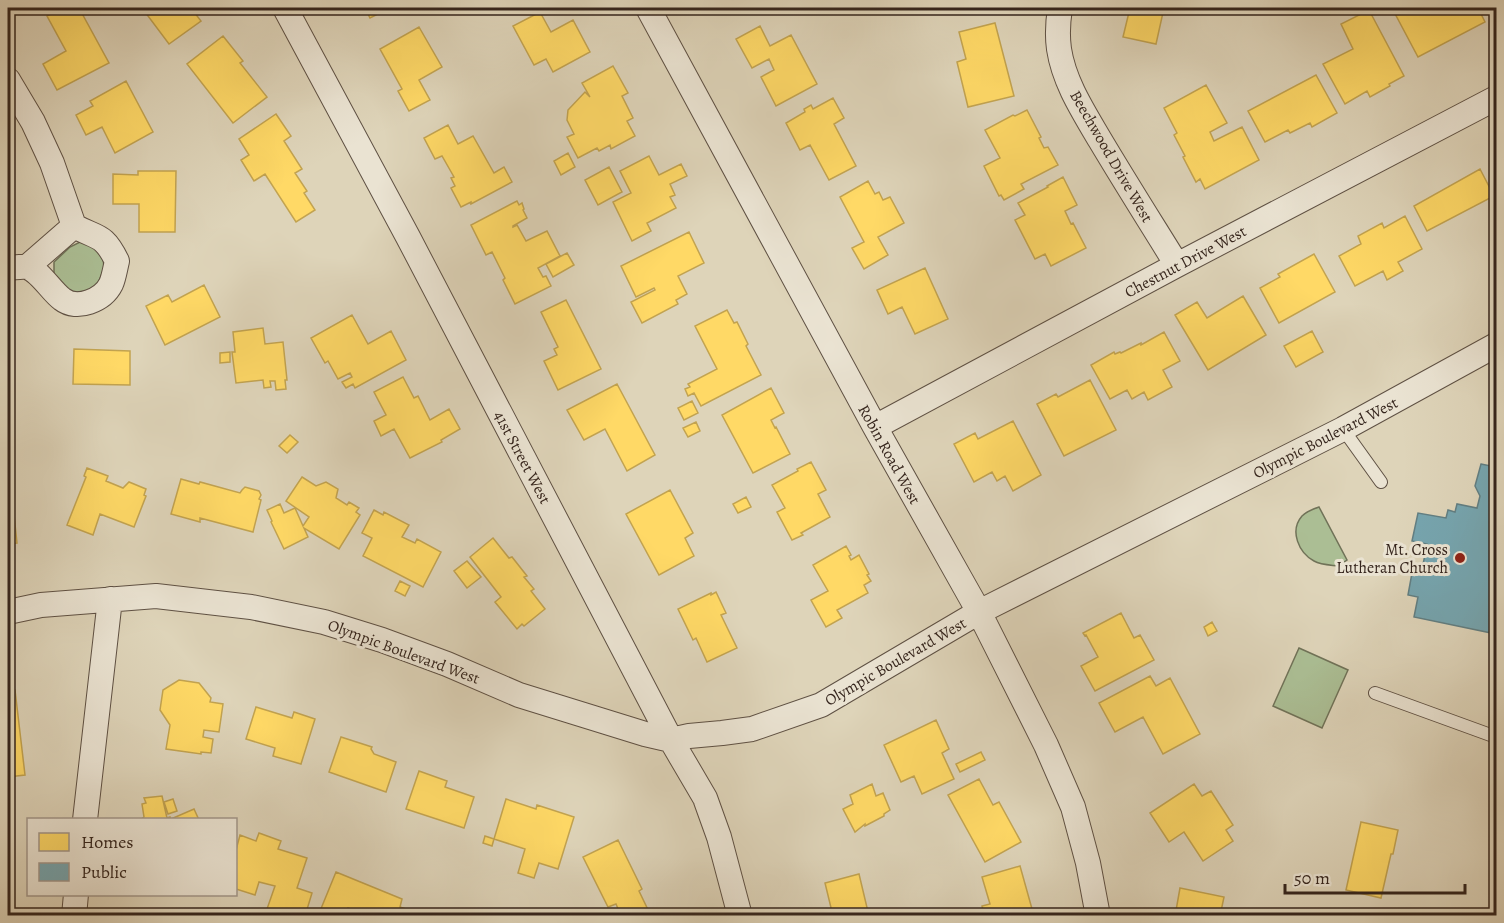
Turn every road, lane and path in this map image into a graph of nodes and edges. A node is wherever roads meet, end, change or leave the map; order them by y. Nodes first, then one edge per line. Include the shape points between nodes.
1 (285, 8) edge
2 (648, 8) edge
3 (1060, 8) edge
4 (8, 80) edge
5 (1497, 98) edge
6 (74, 225) junction
7 (1177, 265) junction
8 (17, 268) edge
9 (1497, 345) edge
10 (875, 428) junction
11 (1343, 429) junction
12 (1381, 483) dead end
13 (110, 599) junction
14 (8, 612) edge
15 (979, 612) junction
16 (1375, 693) dead end
17 (1497, 737) edge
18 (671, 740) junction
19 (85, 818) edge
20 (76, 896) edge
21 (74, 915) edge
22 (740, 915) edge
23 (1098, 915) edge

1 - 18 street, 41st Street West
2 - 10 street, Robin Road West
3 - 7 street, Beechwood Drive West via 1059,50 1075,96
4 - 6 street via 33,122
5 - 7 street, Chestnut Drive West
6 - 8 street
6 - 8 street via 98,236 117,261 110,287 99,297 88,303 63,301 43,279
7 - 10 street, Chestnut Drive West
9 - 11 street, Olympic Boulevard West
10 - 15 street, Robin Road West
11 - 12 lane
11 - 15 street, Olympic Boulevard West
13 - 14 street, Olympic Boulevard West
13 - 18 street, Olympic Boulevard West via 156,596 213,602 324,622 447,664 519,695
13 - 19 street
15 - 18 street, Olympic Boulevard West via 821,705 752,729
15 - 23 street, Robin Road West via 1073,807
16 - 17 lane
18 - 22 street, 41st Street West via 705,798
20 - 21 street

